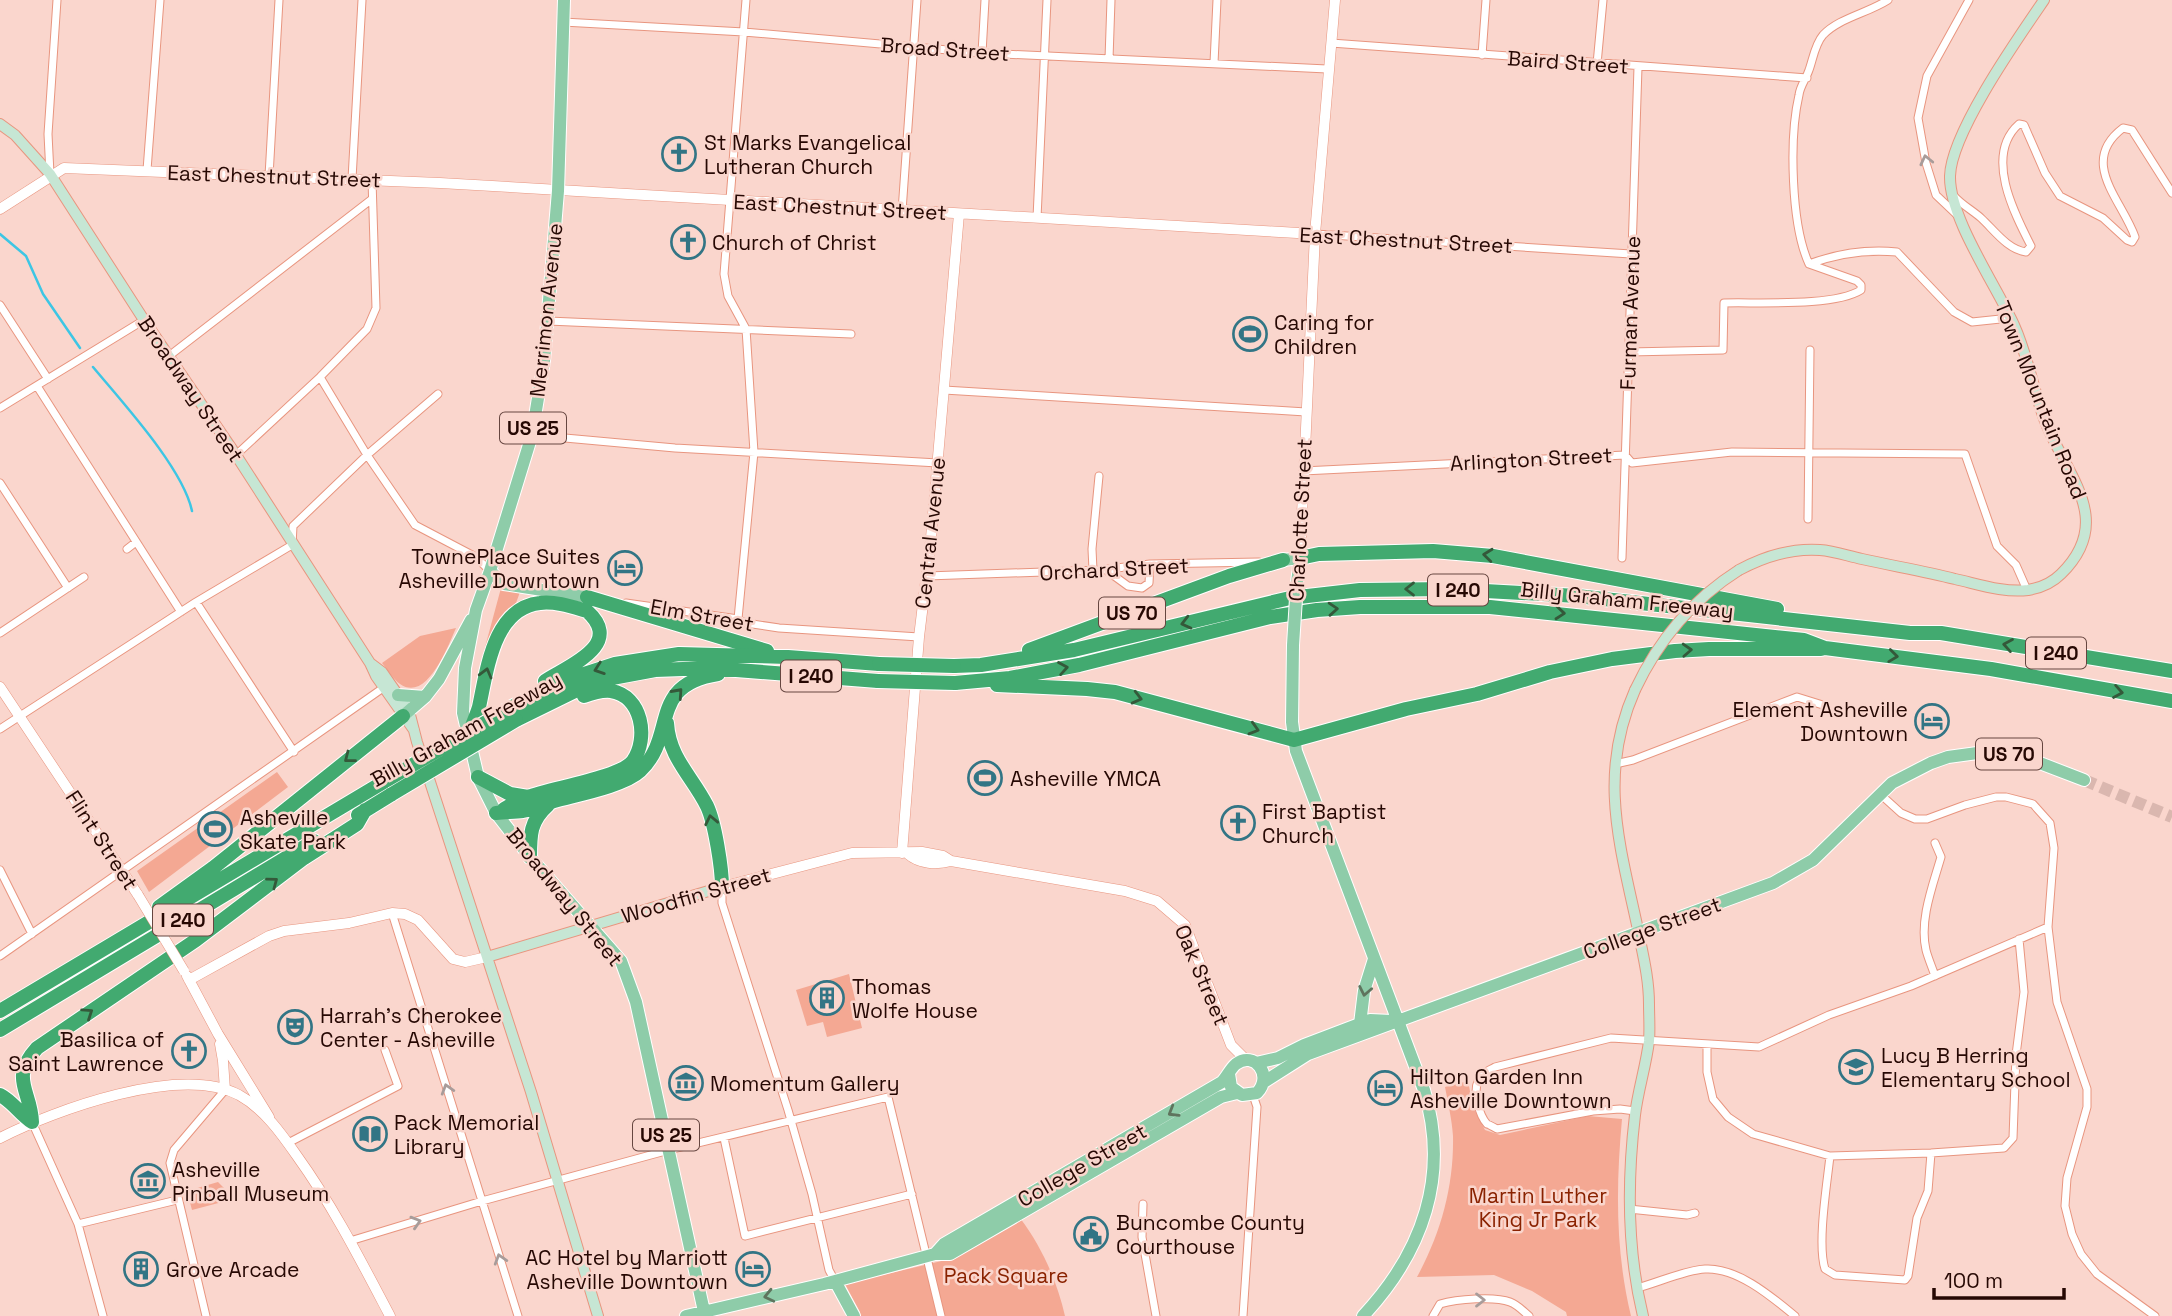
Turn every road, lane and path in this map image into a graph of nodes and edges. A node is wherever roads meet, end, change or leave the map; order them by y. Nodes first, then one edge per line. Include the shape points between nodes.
1 (57, 0) edge
2 (160, 0) edge
3 (279, 0) edge
4 (362, 0) edge
5 (564, 0) edge
6 (746, 0) edge
7 (917, 0) edge
8 (985, 0) edge
9 (1047, 0) edge
10 (1111, 0) edge
11 (1217, 0) edge
12 (1335, 0) edge
13 (1486, 0) edge
14 (1603, 0) edge
15 (1888, 0) edge
16 (1969, 0) edge
17 (2044, 0) edge
18 (564, 22) junction
19 (744, 32) junction
20 (1331, 43) junction
21 (914, 47) junction
22 (982, 53) junction
23 (1482, 55) junction
24 (1045, 56) junction
25 (1109, 60) junction
26 (1214, 63) junction
27 (1597, 64) junction
28 (1638, 67) junction
29 (1328, 69) junction
30 (1807, 78) junction
31 (0, 124) edge
32 (147, 170) junction
33 (50, 174) junction
34 (270, 176) junction
35 (352, 179) junction
36 (372, 180) junction
37 (558, 191) junction
38 (1951, 193) junction
39 (2172, 193) edge
40 (372, 199) junction
41 (729, 200) junction
42 (0, 209) edge
43 (902, 211) junction
44 (959, 214) junction
45 (1959, 217) junction
46 (1037, 218) junction
47 (1315, 234) junction
48 (1631, 254) junction
49 (1809, 264) junction
50 (0, 305) edge
51 (2010, 318) junction
52 (144, 320) junction
53 (548, 321) junction
54 (746, 329) junction
55 (850, 334) dead end
56 (1810, 350) dead end
57 (1629, 352) junction
58 (169, 356) junction
59 (320, 377) junction
60 (48, 379) junction
61 (37, 386) junction
62 (944, 390) junction
63 (438, 394) dead end
64 (0, 408) edge
65 (1307, 412) junction
66 (532, 435) junction
67 (1809, 451) junction
68 (754, 452) junction
69 (236, 455) junction
70 (367, 455) junction
71 (1625, 455) junction
72 (938, 463) junction
73 (1303, 471) junction
74 (1099, 477) dead end
75 (0, 483) edge
76 (1808, 519) dead end
77 (136, 542) junction
78 (292, 545) junction
79 (127, 549) dead end
80 (1300, 558) junction
81 (1622, 558) dead end
82 (1283, 560) junction
83 (1150, 565) junction
84 (1093, 570) junction
85 (1106, 570) junction
86 (490, 571) junction
87 (927, 576) junction
88 (84, 577) dead end
89 (68, 588) junction
90 (2026, 590) junction
91 (587, 597) junction
92 (196, 602) junction
93 (476, 610) junction
94 (181, 612) junction
95 (738, 620) junction
96 (0, 633) edge
97 (1941, 633) junction
98 (919, 637) junction
99 (1825, 648) junction
100 (788, 657) junction
101 (370, 663) junction
102 (981, 665) junction
103 (744, 671) junction
104 (2172, 671) edge
105 (972, 682) junction
106 (0, 687) edge
107 (383, 688) junction
108 (398, 695) junction
109 (425, 697) junction
110 (2172, 701) edge
111 (533, 703) junction
112 (1826, 706) dead end
113 (406, 714) junction
114 (514, 714) junction
115 (666, 715) junction
116 (19, 716) junction
117 (0, 729) edge
118 (467, 738) junction
119 (1294, 740) junction
120 (293, 752) junction
121 (1615, 764) junction
122 (478, 778) junction
123 (2084, 780) tunnel mouth
124 (1880, 793) junction
125 (528, 797) junction
126 (552, 802) junction
127 (365, 810) junction
128 (496, 813) junction
129 (1935, 842) dead end
130 (905, 853) junction
131 (530, 857) junction
132 (0, 870) edge
133 (122, 873) junction
134 (722, 887) junction
135 (1167, 909) joint
136 (392, 913) junction
137 (590, 926) junction
138 (2048, 926) junction
139 (1639, 933) junction
140 (32, 934) junction
141 (2019, 939) junction
142 (107, 947) junction
143 (0, 956) edge
144 (487, 957) junction
145 (1374, 958) junction
146 (187, 976) junction
147 (1935, 976) junction
148 (34, 991) junction
149 (0, 1004) edge
150 (0, 1012) edge
151 (1398, 1022) junction
152 (1360, 1024) junction
153 (0, 1030) edge
154 (218, 1034) junction
155 (1649, 1040) junction
156 (1707, 1044) junction
157 (1231, 1045) junction
158 (385, 1050) dead end
159 (1251, 1062) junction
160 (236, 1065) junction
161 (1230, 1072) junction
162 (1264, 1082) junction
163 (225, 1090) junction
164 (1237, 1093) junction
165 (0, 1095) edge
166 (1253, 1095) junction
167 (1635, 1111) junction
168 (791, 1120) junction
169 (270, 1121) junction
170 (32, 1122) junction
171 (1154, 1130) junction
172 (0, 1138) edge
173 (724, 1138) junction
174 (288, 1143) junction
175 (669, 1150) junction
176 (1931, 1153) junction
177 (1830, 1156) junction
178 (558, 1181) junction
179 (912, 1194) junction
180 (177, 1200) junction
181 (482, 1201) junction
182 (1143, 1204) dead end
183 (1629, 1209) junction
184 (1695, 1213) dead end
185 (816, 1218) junction
186 (78, 1224) junction
187 (350, 1241) junction
188 (931, 1255) junction
189 (835, 1281) junction
190 (1637, 1288) junction
191 (705, 1314) edge
192 (103, 1316) edge
193 (206, 1316) edge
194 (390, 1316) edge
195 (518, 1316) edge
196 (598, 1316) edge
197 (686, 1316) edge
198 (854, 1316) edge
199 (941, 1316) edge
200 (1156, 1316) edge
201 (1242, 1316) edge
202 (1363, 1316) edge
203 (1433, 1316) edge
204 (1529, 1316) edge
205 (1643, 1316) edge
206 (1795, 1316) edge
207 (2155, 1316) edge

1 - 33 street via 48,134
2 - 32 street
3 - 34 street
4 - 35 street
5 - 18 main road, Merrimon Avenue / US 25
6 - 19 street
7 - 21 street
8 - 22 street
9 - 24 street
10 - 25 street
11 - 26 street
12 - 20 street, Charlotte Street
13 - 23 street
14 - 27 street
15 - 30 street via 1824,34
45 -> 16 street via 1936,195 1918,118 1927,76
17 - 38 main road, Town Mountain Road via 1964,128 1952,162
18 - 19 street, Broad Street
18 - 37 main road, Merrimon Avenue / US 25
19 - 21 street, Broad Street
19 - 41 street
20 - 23 street, Baird Street
20 - 29 street, Charlotte Street
21 - 22 street, Broad Street
21 - 43 street
22 - 24 street, Broad Street
23 - 27 street, Baird Street
24 - 25 street, Broad Street
24 - 46 street
25 - 26 street, Broad Street
26 - 29 street, Broad Street
27 - 28 street, Baird Street
28 - 30 street, Baird Street
28 - 48 street, Furman Avenue
29 - 47 street, Charlotte Street
30 - 49 street via 1799,93 1793,167 1801,246
31 - 33 main road, Broadway Street
32 - 33 street, East Chestnut Street via 64,168
32 - 34 street, East Chestnut Street
33 - 42 street
33 - 52 main road, Broadway Street
34 - 35 street, East Chestnut Street
35 - 36 street, East Chestnut Street
36 - 37 street, East Chestnut Street
36 - 40 street
37 - 41 street, East Chestnut Street
37 - 53 main road, Merrimon Avenue / US 25
38 - 39 street via 2005,242 2026,252 2031,246 2002,173 2006,146 2019,124 2024,125 2060,196 2103,218 2127,240 2132,242 2135,237 2102,167 2115,134 2123,128 2132,130
38 - 45 main road, Town Mountain Road
40 - 58 street
40 - 59 street via 376,308 367,329
41 - 43 street, East Chestnut Street
41 - 54 street via 724,274 728,296
43 - 44 street, East Chestnut Street
44 - 46 street, East Chestnut Street
44 - 62 street, Central Avenue
45 - 51 main road, Town Mountain Road
46 - 47 street, East Chestnut Street
47 - 48 street, East Chestnut Street
47 - 65 street, Charlotte Street
48 - 57 street, Furman Avenue
49 - 51 street via 1832,255 1897,252 1954,312 1972,322
49 - 57 street via 1857,281 1861,290 1831,300 1724,303 1723,350
50 - 60 street
51 - 90 main road, Town Mountain Road via 2045,420 2083,496 2085,513 2083,539 2068,567 2048,584
52 - 58 main road, Broadway Street
52 - 60 street
53 - 54 street
53 - 66 main road, Merrimon Avenue / US 25
54 - 55 street
54 - 68 street
56 - 67 street
57 - 71 street, Furman Avenue
58 - 69 main road, Broadway Street
59 - 69 street
59 - 70 street
60 - 61 street
61 - 64 street
61 - 77 street
62 - 65 street
62 - 72 street, Central Avenue
63 - 70 street
65 - 73 street, Charlotte Street
66 - 68 street
66 - 86 main road, Merrimon Avenue / US 25
67 - 71 street, Arlington Street via 1732,452 1633,463
67 - 76 street
67 - 90 street, Arlington Street via 1965,454 1997,546 2015,565
68 - 72 street
68 - 95 street
69 - 78 main road, Broadway Street
70 - 78 street via 293,526
70 - 86 street via 415,525 476,557
71 - 73 street, Arlington Street
71 - 81 street, Furman Avenue
72 - 87 street, Central Avenue
73 - 80 street, Charlotte Street
74 - 84 street
75 - 89 street
77 - 79 street
77 - 94 street
78 - 92 street
78 - 101 main road, Broadway Street
80 - 82 main road, Orchard Street / US 70
97 -> 80 highway via 1782,609 1493,555 1433,551
80 - 119 main road, Charlotte Street, bridge via 1293,645
82 - 83 street, Orchard Street
82 - 102 highway, US 70
83 - 85 street, Orchard Street
83 - 85 street via 1149,583 1142,588 1128,586
84 - 85 street, Orchard Street
84 - 87 street, Orchard Street
86 - 91 main road, Elm Street via 504,584
86 - 93 main road, Merrimon Avenue / US 25
87 - 98 street, Central Avenue
88 - 89 street
89 - 96 street
90 - 121 main road, Town Mountain Road, bridge via 1993,588 1821,550 1773,554 1709,591 1654,655 1629,705
91 - 95 street, Elm Street
91 - 100 highway
92 - 94 street
92 - 120 street
93 - 109 main road
93 - 118 main road, Merrimon Avenue / US 25 via 465,668
94 - 116 street
95 - 98 street, Elm Street via 779,628
97 -> 102 highway, Billy Graham Freeway / I 240 via 1910,634 1541,594 1360,590 1290,598 1074,650
104 -> 97 highway, Billy Graham Freeway / I 240
98 - 130 street, Central Avenue
105 -> 99 highway, Billy Graham Freeway / I 240 via 1079,665 1270,617 1360,607 1490,607 1804,640
99 -> 110 highway, Billy Graham Freeway / I 240 via 1991,669
119 -> 99 highway via 1581,665 1675,650
100 - 102 highway, Billy Graham Freeway / I 240, bridge
100 -> 111 highway, Billy Graham Freeway / I 240 via 679,654 643,658 565,680
101 - 107 main road, Broadway Street
101 - 108 main road, Broadway Street via 383,672
103 - 105 highway, Billy Graham Freeway / I 240, bridge via 878,681
103 - 111 highway, Billy Graham Freeway / I 240 via 655,670
115 -> 103 highway via 671,699 682,687 699,678
105 -> 119 highway via 1115,692
106 - 116 street, Flint Street
107 - 113 main road, Broadway Street
107 - 120 street
108 - 109 main road
108 - 113 main road, Broadway Street
109 - 113 main road
111 - 114 highway, Billy Graham Freeway / I 240
118 -> 111 highway via 486,671 514,612 540,603 587,611 597,623 596,646 546,680
111 - 125 highway via 595,692 621,694 636,708 640,745 632,763 617,772
112 - 121 street via 1797,697
113 -> 142 highway
113 - 144 main road, Broadway Street
114 - 127 highway, Billy Graham Freeway / I 240, bridge
114 - 142 highway, Billy Graham Freeway / I 240, bridge via 387,780
115 - 126 highway via 652,756 638,773
134 -> 115 highway via 708,808 668,741
116 - 117 street
116 - 133 street, Flint Street
118 - 122 main road, Merrimon Avenue / US 25
119 - 145 main road, Charlotte Street
120 - 133 street
121 - 139 main road via 1615,817
122 - 125 highway via 510,794
122 - 128 main road, Merrimon Avenue / US 25
123 - 124 main road, College Street / US 70 via 2033,759 1980,752 1931,763
124 - 138 street via 1901,813 1915,819 1996,797 2033,804 2050,823 2054,837
124 - 139 main road, College Street / US 70 via 1825,850 1792,873
125 - 128 highway
126 - 128 highway via 525,811
126 - 131 highway via 530,830
127 - 153 highway, Billy Graham Freeway / I 240
170 -> 127 highway via 22,1076 37,1048 357,824
128 - 131 main road, Broadway Street / US 25
129 - 147 street via 1941,857 1925,932
130 - 134 street, Woodfin Street via 852,853
130 - 135 street, Woodfin Street via 921,861 1141,894
131 - 137 main road, Broadway Street / US 25
132 - 140 street
133 - 140 street
133 - 146 street, Flint Street, bridge
134 - 137 main road, Woodfin Street
134 - 168 street via 722,903
135 - 157 street, Oak Street via 1185,925
136 - 144 street via 418,920 453,959 465,962
136 - 146 street via 284,931
181 -> 136 street
137 - 144 main road, Woodfin Street
137 - 175 main road, Broadway Street / US 25 via 621,961 635,1000
138 - 141 street
138 - 207 street via 2057,1002 2087,1089 2087,1107 2067,1178 2065,1206 2071,1234 2097,1274
139 - 151 main road, College Street / US 70
139 - 155 main road via 1649,1000
140 - 143 street
141 - 147 street
141 - 176 street via 2024,992 2013,1138 1996,1150
142 - 148 highway, Billy Graham Freeway / I 240
144 - 178 main road, Broadway Street
145 - 151 main road, Charlotte Street
145 -> 152 main road
146 - 154 street, Flint Street
147 - 156 street via 1759,1047
148 - 149 highway
148 - 150 highway, Billy Graham Freeway / I 240
151 - 152 main road, College Street
151 - 162 main road, College Street via 1308,1054
151 - 202 main road, Charlotte Street via 1430,1109 1435,1144 1432,1187 1401,1269
152 - 159 main road, College Street via 1273,1060
154 - 160 street, Flint Street
154 - 163 street, Flint Street
155 - 156 street
155 - 167 main road
155 - 167 street via 1611,1038 1495,1067 1478,1080 1480,1110 1487,1124 1497,1129 1593,1111
156 - 177 street via 1709,1087 1728,1117 1753,1133
157 - 159 street, Oak Street
157 - 161 street, Oak Street
158 - 174 street via 398,1086
159 - 161 main road via 1235,1065
159 - 162 main road via 1264,1073
160 - 163 street
160 - 169 street, Flint Street
161 - 164 main road via 1231,1087
161 -> 171 main road, College Street
162 - 166 main road
163 - 169 street
163 - 170 street via 201,1085 127,1092
163 - 180 street via 170,1157
164 - 166 main road
164 - 171 main road, College Street
165 - 170 highway
166 - 201 street via 1257,1107
167 - 183 main road
168 - 173 street
168 - 179 street via 888,1097
168 - 185 street
169 - 174 street
170 - 172 street
170 - 186 street
171 - 188 main road, College Street via 950,1254
173 - 175 street
173 - 185 street via 745,1236
174 - 187 street via 315,1178
175 - 178 street
175 - 191 main road, Broadway Street / US 25
176 - 177 street
176 - 177 street via 1928,1191 1917,1217 1905,1280 1835,1275 1825,1269
178 - 181 street
178 - 196 main road, Broadway Street
179 - 185 street
179 - 188 street
180 - 186 street
180 - 193 street
187 -> 181 street
195 -> 181 street
182 - 200 street via 1142,1237
183 - 184 street
183 - 190 main road
185 - 189 street
186 - 192 street
187 - 194 street
188 - 189 main road, College Street
188 - 199 street
189 -> 191 main road, College Street
189 - 198 main road
190 - 205 main road
190 - 206 street via 1714,1270 1760,1288
191 - 197 main road, College Street
203 -> 204 street via 1440,1304 1454,1300 1506,1300

